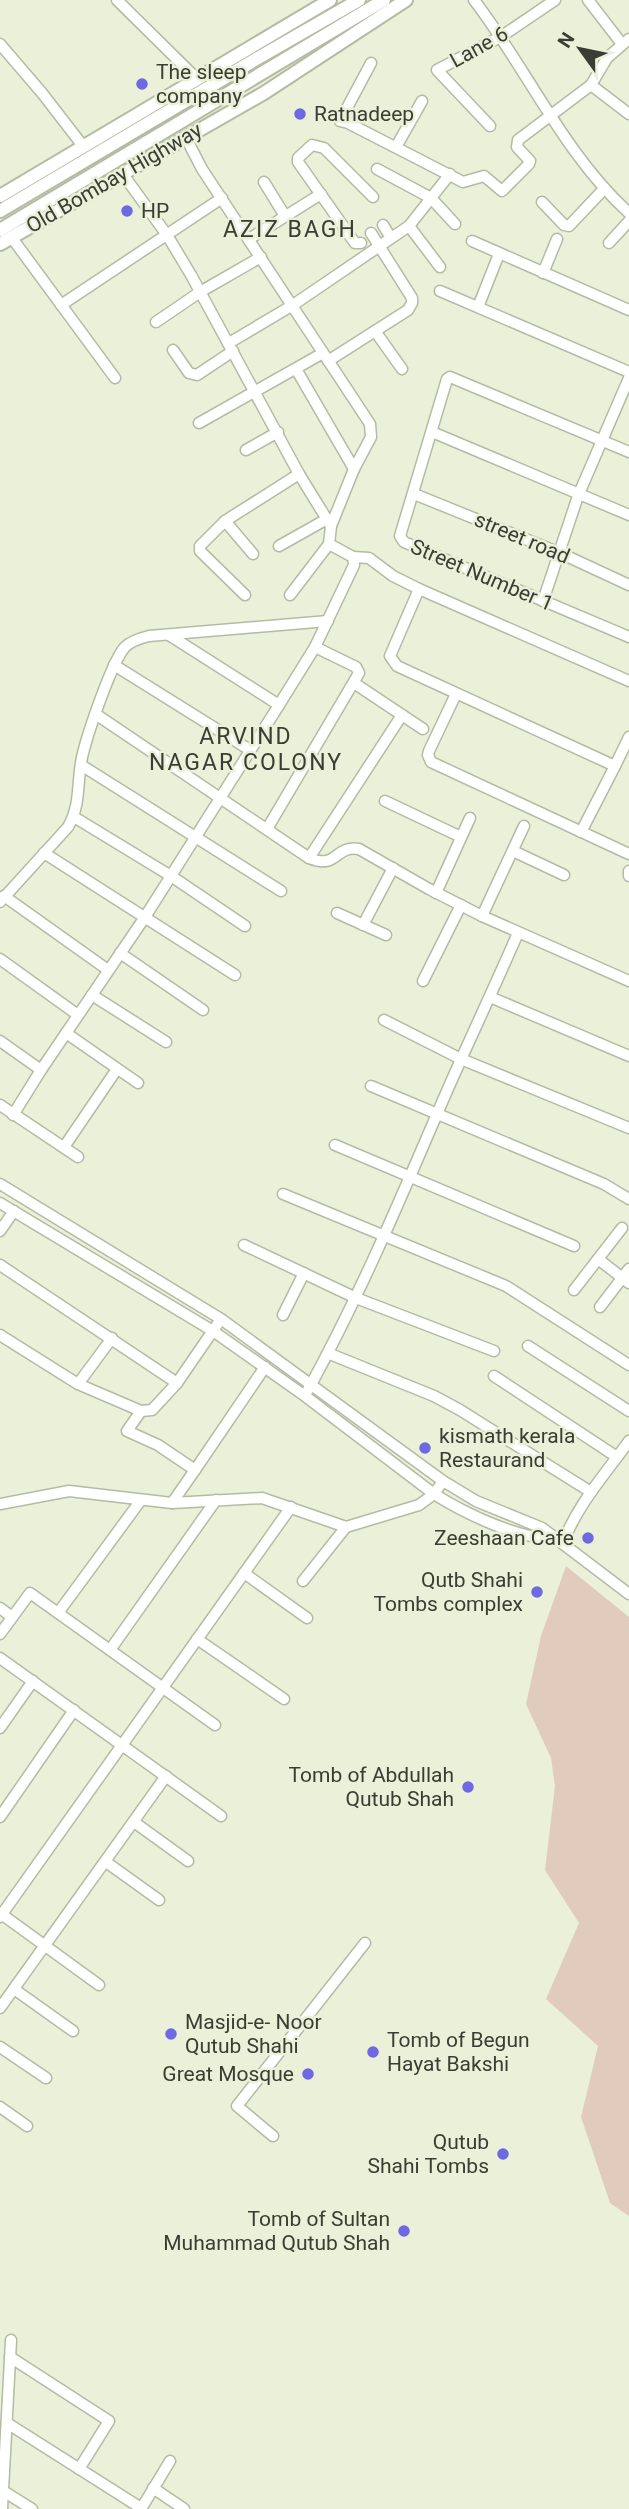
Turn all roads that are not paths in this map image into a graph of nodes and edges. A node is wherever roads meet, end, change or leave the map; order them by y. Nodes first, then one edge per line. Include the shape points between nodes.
1 (117, 0) edge
2 (330, 0) edge
3 (359, 0) edge
4 (384, 0) edge
5 (406, 0) edge
6 (474, 0) edge
7 (555, 0) edge
8 (588, 0) edge
9 (502, 36) junction
10 (625, 42) edge
11 (0, 44) edge
12 (371, 63) dead end
13 (197, 79) junction
14 (591, 85) junction
15 (422, 101) dead end
16 (550, 114) junction
17 (629, 114) edge
18 (490, 126) dead end
19 (185, 136) junction
20 (83, 146) junction
21 (396, 147) junction
22 (377, 169) dead end
23 (122, 173) junction
24 (450, 174) junction
25 (264, 182) dead end
26 (603, 190) junction
27 (321, 194) junction
28 (0, 196) edge
29 (373, 197) dead end
30 (222, 198) junction
31 (431, 198) junction
32 (542, 202) dead end
33 (0, 211) edge
34 (629, 213) edge
35 (285, 216) junction
36 (629, 221) edge
37 (455, 224) dead end
38 (383, 225) dead end
39 (408, 226) junction
40 (0, 230) edge
41 (371, 233) dead end
42 (167, 235) junction
43 (391, 238) junction
44 (249, 239) junction
45 (557, 239) dead end
46 (6, 241) edge
47 (472, 241) dead end
48 (609, 243) dead end
49 (379, 246) junction
50 (368, 253) junction
51 (499, 254) junction
52 (261, 257) junction
53 (440, 267) dead end
54 (543, 273) junction
55 (440, 291) dead end
56 (200, 292) junction
57 (61, 305) junction
58 (293, 305) junction
59 (478, 307) junction
60 (629, 310) edge
61 (156, 322) dead end
62 (374, 331) junction
63 (231, 347) junction
64 (173, 350) dead end
65 (326, 357) junction
66 (296, 369) junction
67 (402, 369) dead end
68 (629, 375) edge
69 (115, 378) dead end
70 (255, 393) junction
71 (199, 423) dead end
72 (278, 432) junction
73 (432, 432) junction
74 (602, 441) junction
75 (246, 450) dead end
76 (629, 452) edge
77 (354, 469) junction
78 (299, 474) junction
79 (414, 494) junction
80 (578, 496) junction
81 (629, 515) edge
82 (225, 521) junction
83 (329, 522) junction
84 (330, 544) junction
85 (279, 546) dead end
86 (561, 553) junction
87 (253, 554) dead end
88 (353, 557) junction
89 (629, 585) edge
90 (419, 589) junction
91 (245, 595) dead end
92 (290, 595) dead end
93 (542, 601) junction
94 (328, 621) junction
95 (169, 634) junction
96 (629, 637) edge
97 (315, 647) junction
98 (114, 665) junction
99 (629, 681) edge
100 (354, 683) junction
101 (456, 694) junction
102 (279, 705) junction
103 (97, 715) junction
104 (402, 715) junction
105 (423, 729) dead end
106 (629, 737) edge
107 (250, 750) junction
108 (81, 765) junction
109 (615, 766) junction
110 (220, 796) junction
111 (385, 801) dead end
112 (74, 817) junction
113 (470, 818) dead end
114 (524, 826) dead end
115 (267, 829) junction
116 (582, 832) junction
117 (196, 836) junction
118 (461, 837) junction
119 (513, 851) junction
120 (44, 853) junction
121 (629, 854) edge
122 (309, 858) junction
123 (393, 868) junction
124 (629, 871) edge
125 (564, 875) dead end
126 (170, 876) junction
127 (629, 876) edge
128 (281, 891) dead end
129 (436, 893) junction
130 (2, 899) edge
131 (461, 905) junction
132 (337, 913) dead end
133 (482, 916) junction
134 (145, 917) junction
135 (363, 925) junction
136 (245, 926) dead end
137 (518, 933) junction
138 (386, 936) dead end
139 (120, 953) junction
140 (0, 959) edge
141 (108, 970) junction
142 (235, 975) dead end
143 (423, 981) dead end
144 (629, 981) edge
145 (92, 995) junction
146 (490, 997) junction
147 (203, 1010) dead end
148 (78, 1015) junction
149 (384, 1020) dead end
150 (66, 1033) junction
151 (0, 1041) edge
152 (166, 1042) dead end
153 (629, 1056) edge
154 (461, 1059) junction
155 (117, 1069) junction
156 (41, 1070) junction
157 (138, 1083) dead end
158 (371, 1086) dead end
159 (0, 1105) edge
160 (437, 1114) junction
161 (13, 1115) junction
162 (629, 1128) edge
163 (335, 1145) dead end
164 (64, 1147) junction
165 (78, 1157) dead end
166 (411, 1176) junction
167 (0, 1184) edge
168 (283, 1194) dead end
169 (629, 1199) edge
170 (0, 1203) edge
171 (14, 1211) junction
172 (622, 1228) dead end
173 (0, 1231) edge
174 (384, 1236) junction
175 (244, 1245) dead end
176 (573, 1246) dead end
177 (597, 1259) junction
178 (0, 1265) edge
179 (304, 1273) junction
180 (627, 1277) edge
181 (574, 1290) dead end
182 (356, 1298) junction
183 (600, 1307) dead end
184 (284, 1315) dead end
185 (221, 1319) junction
186 (212, 1331) junction
187 (0, 1335) edge
188 (112, 1338) junction
189 (528, 1346) dead end
190 (494, 1351) dead end
191 (330, 1354) junction
192 (629, 1365) edge
193 (265, 1367) junction
194 (494, 1376) dead end
195 (177, 1383) junction
196 (78, 1384) junction
197 (311, 1385) junction
198 (305, 1396) junction
199 (141, 1410) junction
200 (629, 1411) edge
201 (629, 1441) edge
202 (617, 1457) junction
203 (195, 1470) junction
204 (443, 1481) junction
205 (591, 1492) junction
206 (434, 1494) junction
207 (141, 1500) junction
208 (216, 1500) junction
209 (172, 1503) junction
210 (0, 1504) edge
211 (291, 1507) junction
212 (346, 1527) junction
213 (559, 1541) junction
214 (244, 1573) junction
215 (303, 1581) dead end
216 (629, 1594) edge
217 (0, 1608) edge
218 (58, 1613) junction
219 (12, 1617) junction
220 (307, 1618) dead end
221 (0, 1634) edge
222 (197, 1639) junction
223 (110, 1650) junction
224 (0, 1658) edge
225 (33, 1681) junction
226 (163, 1688) junction
227 (284, 1699) dead end
228 (74, 1710) junction
229 (215, 1725) dead end
230 (0, 1728) edge
231 (122, 1745) junction
232 (166, 1776) junction
233 (221, 1816) dead end
234 (0, 1817) edge
235 (134, 1822) junction
236 (188, 1861) dead end
237 (106, 1862) junction
238 (159, 1900) dead end
239 (1, 1915) edge
240 (365, 1943) dead end
241 (45, 1947) junction
242 (99, 1985) dead end
243 (14, 1989) junction
244 (0, 2008) edge
245 (73, 2031) dead end
246 (0, 2046) edge
247 (46, 2078) dead end
248 (0, 2106) edge
249 (27, 2126) dead end
250 (273, 2136) dead end
251 (11, 2340) dead end
252 (10, 2357) junction
253 (5, 2378) edge
254 (7, 2423) junction
255 (3, 2436) edge
256 (170, 2461) dead end
257 (79, 2469) junction
258 (153, 2488) junction
259 (2, 2490) edge
260 (2, 2509) edge
261 (32, 2509) edge
262 (141, 2509) edge
263 (184, 2509) edge

1 - 13 street
2 - 13 main road
3 - 33 main road
4 - 40 main road
5 - 19 main road, Old Bombay Highway via 264,93
6 - 9 street
7 - 9 street, Lane 6
8 - 10 street
9 - 16 street
9 - 18 street, Lane 6 via 437,70
10 - 14 street via 602,64
11 - 20 street
12 - 21 street via 340,121
13 - 20 main road
14 - 16 street
14 - 17 street
15 - 21 street
16 - 24 street via 518,140 517,147 530,161 502,191 484,176 463,182
16 - 26 street
19 - 23 main road, Old Bombay Highway
19 - 30 street
20 - 28 main road
21 - 24 street
22 - 31 street
23 - 42 street
23 - 46 main road, Old Bombay Highway
24 - 31 street
25 - 35 street
26 - 32 street via 569,226
26 - 34 street
27 - 29 street via 298,160 312,145 324,148
27 - 35 street
27 - 50 street via 355,243 360,242
30 - 42 street
30 - 44 street
31 - 37 street
31 - 39 street
35 - 44 street
36 - 48 street
38 - 43 street
39 - 43 street
39 - 53 street
41 - 49 street
42 - 56 street
42 - 57 street
43 - 49 street
44 - 52 street
45 - 54 street
46 - 57 street
47 - 51 street
49 - 50 street
49 - 62 street via 412,303
50 - 58 street
51 - 54 street
51 - 59 street
52 - 56 street
52 - 58 street
54 - 60 street
55 - 59 street
56 - 61 street
56 - 63 street
57 - 69 street
58 - 63 street
58 - 65 street
59 - 68 street
62 - 65 street
62 - 67 street
63 - 64 street via 197,375 189,373
63 - 70 street
65 - 66 street
65 - 77 street via 370,424 371,437
66 - 70 street
66 - 77 street
68 - 74 street
70 - 71 street
70 - 72 street
72 - 75 street
72 - 78 street
73 - 74 street, Street Number 1 via 447,379 454,377
73 - 79 street, Street Number 1
73 - 80 street
74 - 76 street, Street Number 1
74 - 80 street
77 - 83 street
78 - 82 street
78 - 83 street
79 - 86 street, street road
79 - 93 street, Street Number 1 via 400,536 404,542
80 - 81 street
80 - 86 street
82 - 87 street
82 - 91 street via 200,549
83 - 84 street
83 - 85 street
84 - 88 street
84 - 92 street
86 - 89 street, street road
86 - 93 street
88 - 90 street via 369,558
88 - 94 street via 354,565
90 - 99 street
90 - 101 street via 390,656 392,662
93 - 96 street, Street Number 1
94 - 95 street
94 - 97 street
95 - 98 street via 136,640 126,646
95 - 102 street
97 - 100 street via 356,667 359,673
97 - 102 street
98 - 103 street
98 - 107 street
100 - 104 street
100 - 115 street
101 - 109 street
101 - 116 street via 429,751 431,762
102 - 107 street
103 - 108 street
103 - 110 street
104 - 105 street
104 - 122 street
106 - 109 street
107 - 110 street
108 - 112 street
108 - 117 street
109 - 116 street
110 - 115 street
110 - 117 street
111 - 118 street
112 - 120 street
112 - 126 street
113 - 118 street
114 - 119 street
115 - 122 street
116 - 121 street
117 - 126 street
117 - 128 street
118 - 129 street
119 - 125 street
119 - 133 street
120 - 130 street
120 - 134 street
122 - 123 street via 330,862 352,848
123 - 129 street
123 - 135 street
124 - 127 street
126 - 134 street
126 - 136 street
129 - 131 street
130 - 141 street
131 - 133 street
131 - 143 street
132 - 135 street
133 - 137 street
134 - 139 street
134 - 142 street
135 - 138 street
137 - 144 street
137 - 146 street
139 - 141 street
139 - 147 street
140 - 148 street
141 - 145 street
145 - 148 street
145 - 152 street
146 - 153 street
146 - 154 street
148 - 150 street
149 - 154 street
150 - 155 street
150 - 156 street
151 - 156 street
154 - 160 street
154 - 162 street
155 - 157 street
155 - 164 street
156 - 161 street
158 - 160 street
159 - 161 street
160 - 166 street
160 - 169 street via 604,1184
161 - 164 street
163 - 166 street
164 - 165 street
166 - 174 street
166 - 176 street
167 - 185 street
168 - 174 street
170 - 171 street
171 - 173 street
171 - 186 street
172 - 177 street
174 - 182 street
174 - 192 street via 506,1286
175 - 179 street
177 - 180 street
177 - 181 street
178 - 188 street
179 - 182 street
179 - 184 street
180 - 183 street
182 - 190 street
182 - 191 street
185 - 186 street
185 - 197 street
186 - 193 street
186 - 195 street
187 - 196 street
188 - 195 street
188 - 196 street
189 - 200 street
191 - 197 street
191 - 205 street via 460,1409
193 - 198 street
193 - 203 street
194 - 202 street
195 - 199 street via 152,1410
196 - 199 street
197 - 198 street
197 - 204 street
198 - 206 street
199 - 203 street via 127,1431 159,1445
201 - 202 street
202 - 205 street
203 - 209 street
204 - 206 street
204 - 213 street via 476,1501 542,1528
205 - 213 street
206 - 212 street via 419,1505
206 - 213 street via 472,1514 536,1538
207 - 209 street
207 - 210 street via 69,1491
207 - 218 street
208 - 209 street
208 - 211 street via 262,1498
208 - 223 street
211 - 212 street
211 - 214 street
212 - 215 street
213 - 216 street
214 - 220 street
214 - 222 street
217 - 219 street
218 - 219 street via 30,1593
218 - 223 street
219 - 221 street
222 - 226 street
222 - 227 street
223 - 226 street
224 - 225 street
225 - 228 street
225 - 230 street
226 - 229 street
226 - 231 street
228 - 231 street
228 - 234 street
231 - 232 street
231 - 239 street
232 - 233 street
232 - 235 street
235 - 236 street
235 - 237 street
237 - 238 street
237 - 241 street
239 - 241 street
240 - 250 street via 237,2106
241 - 242 street
241 - 243 street
243 - 244 street
243 - 245 street
246 - 247 street
248 - 249 street
251 - 252 street
252 - 253 street
252 - 257 street via 109,2421
253 - 254 street
254 - 255 street
254 - 257 street
255 - 259 street
256 - 258 street
257 - 262 street
258 - 262 street
258 - 263 street
259 - 260 street
259 - 261 street

